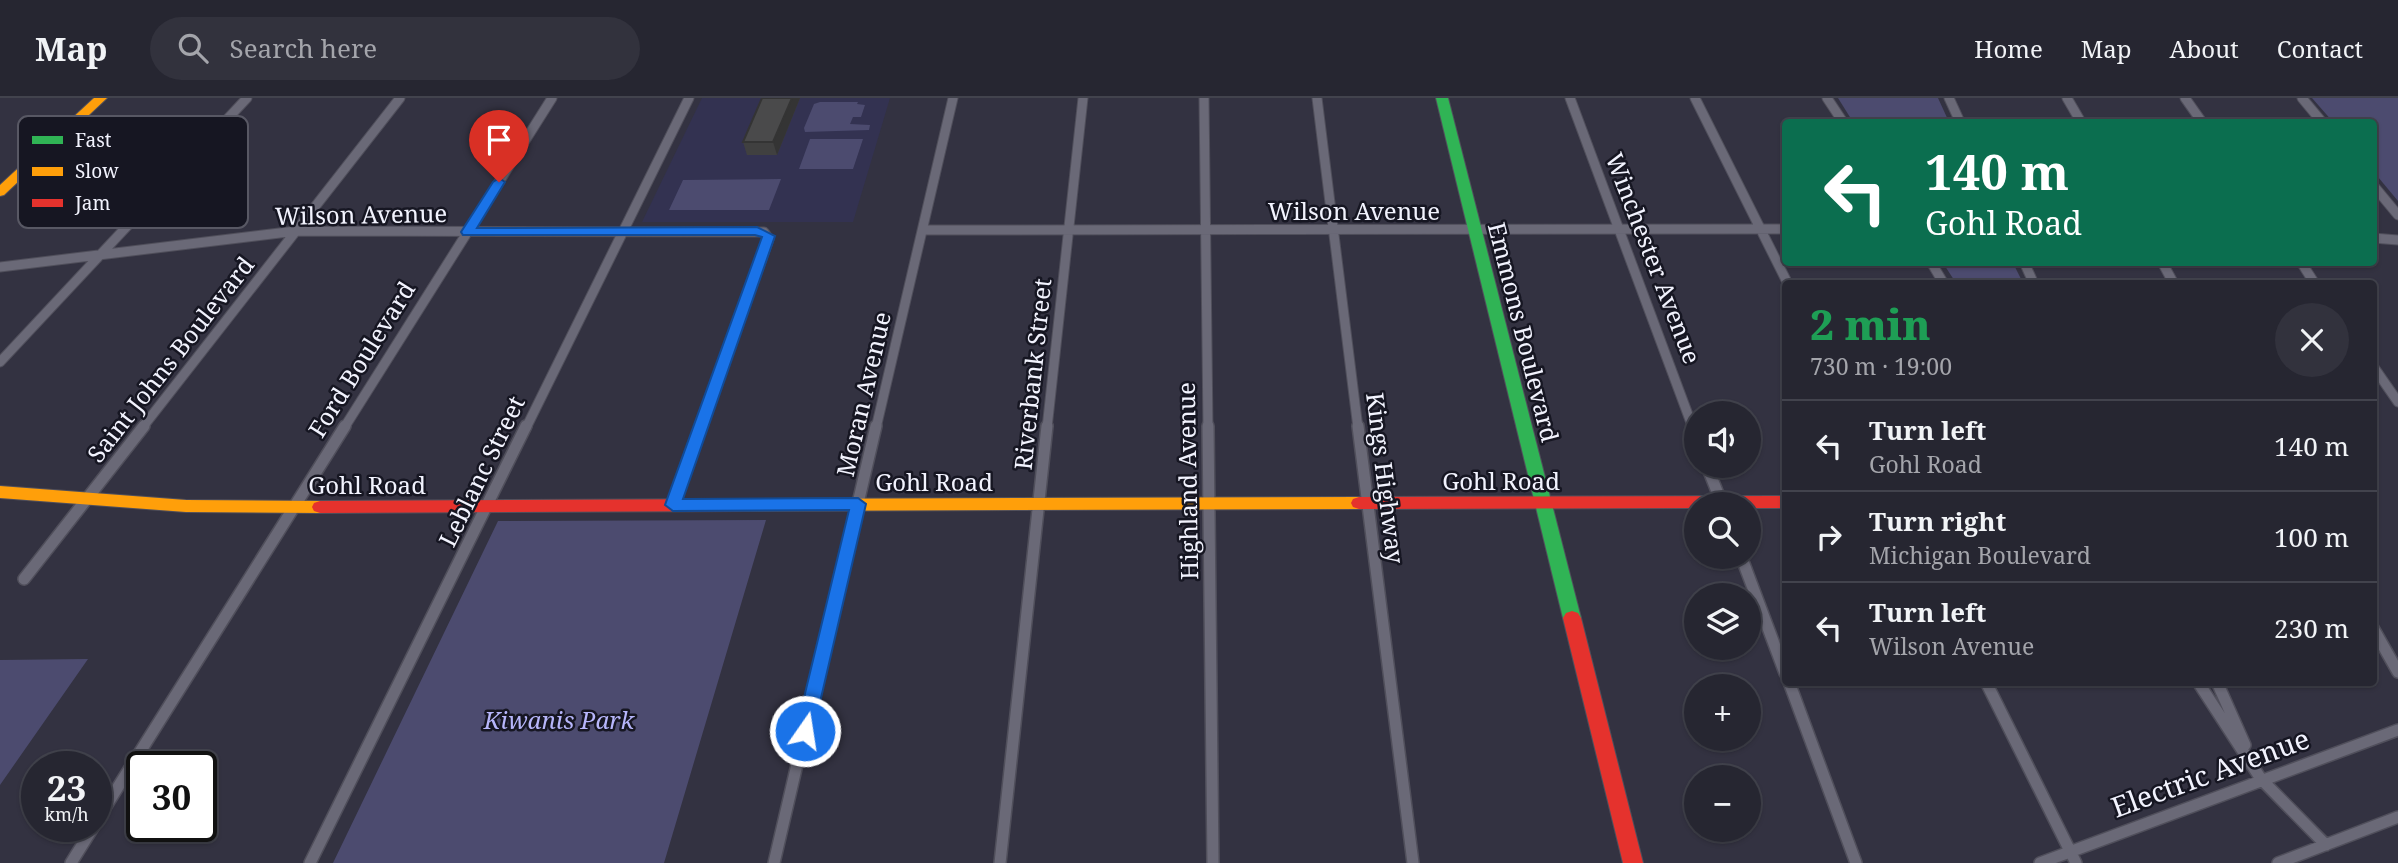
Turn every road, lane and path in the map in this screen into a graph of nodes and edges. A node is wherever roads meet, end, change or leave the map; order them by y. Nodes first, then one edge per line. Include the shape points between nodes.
1 (101, 98) edge
2 (247, 98) edge
3 (400, 98) edge
4 (552, 98) edge
5 (689, 98) edge
6 (953, 98) edge
7 (1083, 98) edge
8 (1204, 98) edge
9 (1317, 98) edge
10 (1442, 98) edge
11 (1570, 98) edge
12 (1695, 98) edge
13 (1828, 98) edge
14 (1949, 98) edge
15 (2067, 98) edge
16 (2185, 98) edge
17 (2302, 98) edge
18 (82, 116) edge
19 (230, 116) edge
20 (1841, 119) edge
21 (1959, 119) edge
22 (2079, 119) edge
23 (2200, 119) edge
24 (2320, 119) edge
25 (18, 175) edge
26 (2377, 190) edge
27 (0, 192) edge
28 (2398, 215) edge
29 (125, 228) edge
30 (1618, 228) junction
31 (1334, 229) junction
32 (1475, 229) junction
33 (1761, 229) junction
34 (1782, 229) edge
35 (923, 230) junction
36 (1068, 230) junction
37 (1205, 230) junction
38 (296, 231) junction
39 (623, 231) junction
40 (468, 232) junction
41 (2377, 238) edge
42 (2398, 240) edge
43 (101, 253) junction
44 (0, 267) edge
45 (1786, 280) edge
46 (0, 362) edge
47 (2377, 372) edge
48 (2398, 402) edge
49 (1684, 403) edge
50 (0, 492) edge
51 (86, 499) junction
52 (1761, 502) edge
53 (1782, 502) edge
54 (1208, 503) junction
55 (1367, 503) junction
56 (1543, 503) junction
57 (1684, 503) edge
58 (858, 504) junction
59 (673, 505) junction
60 (1039, 505) junction
61 (487, 506) junction
62 (294, 507) junction
63 (1746, 569) edge
64 (24, 579) dead end
65 (2377, 635) edge
66 (1782, 665) edge
67 (2398, 671) edge
68 (1790, 686) edge
69 (1988, 686) edge
70 (2202, 686) edge
71 (2219, 686) edge
72 (2398, 730) edge
73 (2261, 779) junction
74 (112, 797) edge
75 (2398, 817) edge
76 (84, 842) edge
77 (2326, 845) junction
78 (2074, 857) edge
79 (71, 863) edge
80 (310, 863) edge
81 (774, 863) edge
82 (1000, 863) edge
83 (1213, 863) edge
84 (1413, 863) edge
85 (1633, 863) edge
86 (1856, 863) edge
87 (2040, 863) edge
88 (2278, 863) edge

1 - 18 street
2 - 19 street
3 - 38 street, Saint Johns Boulevard
4 - 40 street, Ford Boulevard
5 - 39 street, Leblanc Street
6 - 35 street, Moran Avenue
7 - 36 street, Riverbank Street
8 - 37 street, Highland Avenue
9 - 31 street, Kings Highway
10 - 32 street, Emmons Boulevard
11 - 30 street, Winchester Avenue
12 - 33 street
13 - 20 street
14 - 21 street
15 - 22 street
16 - 23 street
17 - 24 street
25 - 27 street
26 - 28 street
29 - 43 street
30 - 32 street, Wilson Avenue
30 - 33 street, Wilson Avenue
30 - 49 street, Winchester Avenue
31 - 32 street, Wilson Avenue
31 - 37 street, Wilson Avenue
31 - 55 street, Kings Highway
32 - 56 street, Emmons Boulevard
33 - 34 street, Wilson Avenue
33 - 45 street
35 - 36 street, Wilson Avenue
35 - 58 street, Moran Avenue
36 - 37 street, Wilson Avenue
36 - 60 street, Riverbank Street
37 - 54 street, Highland Avenue
38 - 40 street, Wilson Avenue
38 - 43 street, Wilson Avenue
38 - 51 street, Saint Johns Boulevard
39 - 40 street, Wilson Avenue
39 - 59 street, Wilson Avenue via 757,231 767,233 769,239
39 - 61 street, Leblanc Street
40 - 62 street, Ford Boulevard
41 - 42 street
43 - 44 street, Wilson Avenue
43 - 46 street
47 - 48 street
50 - 51 street, Gohl Road
51 - 62 street, Gohl Road
51 - 64 street, Saint Johns Boulevard
52 - 53 street, Gohl Road
54 - 55 street, Gohl Road
54 - 60 street, Gohl Road
54 - 83 street, Highland Avenue
55 - 56 street, Gohl Road
55 - 84 street, Kings Highway
56 - 57 street, Gohl Road
56 - 85 street, Emmons Boulevard
58 - 59 street, Gohl Road
58 - 60 street, Gohl Road
58 - 81 street, Moran Avenue
59 - 61 street, Gohl Road
60 - 82 street, Riverbank Street
61 - 62 street, Gohl Road
61 - 80 street, Leblanc Street
62 - 74 street, Ford Boulevard
63 - 66 street
65 - 67 street
68 - 86 street
69 - 78 street
70 - 73 street
71 - 73 street
72 - 73 street, Electric Avenue
73 - 77 street
73 - 78 street, Electric Avenue
75 - 77 street
76 - 79 street, Ford Boulevard
77 - 88 street
78 - 87 street, Electric Avenue

